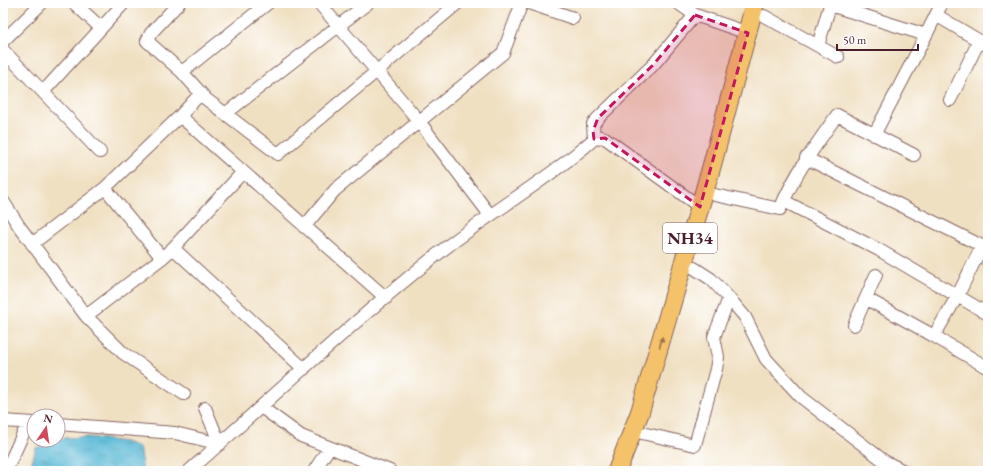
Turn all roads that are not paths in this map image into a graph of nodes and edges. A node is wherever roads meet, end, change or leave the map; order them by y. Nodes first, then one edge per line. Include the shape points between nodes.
1 (42, 3) edge
2 (74, 3) edge
3 (124, 3) edge
4 (179, 3) edge
5 (268, 3) edge
6 (320, 3) edge
7 (368, 3) edge
8 (458, 3) edge
9 (522, 3) edge
10 (528, 3) edge
11 (678, 3) edge
12 (942, 3) edge
13 (762, 7) edge
14 (695, 15) junction
15 (936, 15) junction
16 (573, 18) dead end
17 (339, 26) junction
18 (101, 28) junction
19 (748, 33) junction
20 (926, 35) junction
21 (3, 41) edge
22 (984, 43) edge
23 (818, 46) junction
24 (3, 50) edge
25 (838, 56) dead end
26 (377, 71) junction
27 (182, 72) junction
28 (43, 92) junction
29 (201, 93) junction
30 (950, 100) dead end
31 (225, 114) junction
32 (180, 116) junction
33 (418, 120) junction
34 (874, 135) junction
35 (594, 139) junction
36 (100, 152) dead end
37 (914, 155) dead end
38 (806, 158) junction
39 (242, 173) junction
40 (105, 188) junction
41 (715, 195) junction
42 (3, 201) edge
43 (784, 201) junction
44 (700, 207) junction
45 (490, 215) junction
46 (304, 227) junction
47 (32, 244) junction
48 (173, 248) junction
49 (985, 248) edge
50 (162, 258) junction
51 (694, 268) junction
52 (876, 275) dead end
53 (958, 295) junction
54 (386, 298) junction
55 (729, 298) junction
56 (867, 299) junction
57 (988, 314) edge
58 (86, 316) junction
59 (854, 325) dead end
60 (934, 336) junction
61 (988, 368) edge
62 (304, 369) junction
63 (184, 394) dead end
64 (261, 407) junction
65 (205, 408) dead end
66 (3, 422) edge
67 (26, 423) edge
68 (66, 425) edge
69 (26, 433) edge
70 (639, 433) junction
71 (220, 444) junction
72 (329, 448) junction
73 (6, 471) edge
74 (189, 471) edge
75 (314, 471) edge
76 (390, 471) edge
77 (617, 471) edge
78 (629, 471) edge
79 (904, 471) edge

1 - 21 street
2 - 18 street
3 - 18 street
4 - 27 street via 147,41
5 - 27 street
6 - 17 street
7 - 17 street
8 - 26 street
9 - 33 street via 503,52
10 - 16 street
11 - 14 street
12 - 15 street
13 - 19 highway, NH34
13 - 23 street
13 - 41 highway, NH34
14 - 19 street
14 - 35 street via 653,65 593,124
15 - 20 street
15 - 22 street
17 - 26 street
17 - 31 street
18 - 28 street
19 - 44 highway, NH34
20 - 23 street via 830,5
20 - 34 street
22 - 30 street
23 - 25 street
24 - 28 street
26 - 31 street via 278,154
26 - 33 street
27 - 29 street
28 - 36 street
29 - 31 street
29 - 32 street
32 - 39 street
32 - 40 street
33 - 45 street
33 - 46 street via 335,190
34 - 37 street
34 - 38 street via 837,115
35 - 44 street via 604,138
35 - 45 street via 542,181
38 - 43 street
38 - 49 street
39 - 46 street
39 - 48 street
40 - 47 street
40 - 50 street
41 - 43 street via 780,209
41 - 51 highway, NH34
42 - 47 street
43 - 53 street via 879,250
70 -> 44 highway, NH34 via 640,412
45 - 54 street
46 - 54 street
47 - 58 street
48 - 50 street
48 - 62 street
49 - 53 street
50 - 58 street
51 - 55 street via 711,279
51 - 70 highway, NH34 via 669,357
52 - 56 street
53 - 57 street
53 - 60 street
54 - 62 street
55 - 70 street via 714,337 718,357 716,369 695,445
55 - 79 street via 746,318 766,359 801,397 884,461
56 - 59 street
56 - 60 street
58 - 63 street via 123,353
60 - 61 street
62 - 64 street
64 - 71 street
64 - 72 street via 301,436
65 - 71 street
66 - 67 street
68 - 71 street via 175,433
69 - 73 street
70 - 77 highway, NH34
70 - 78 highway, NH34
71 - 74 street
72 - 75 street
72 - 76 street

